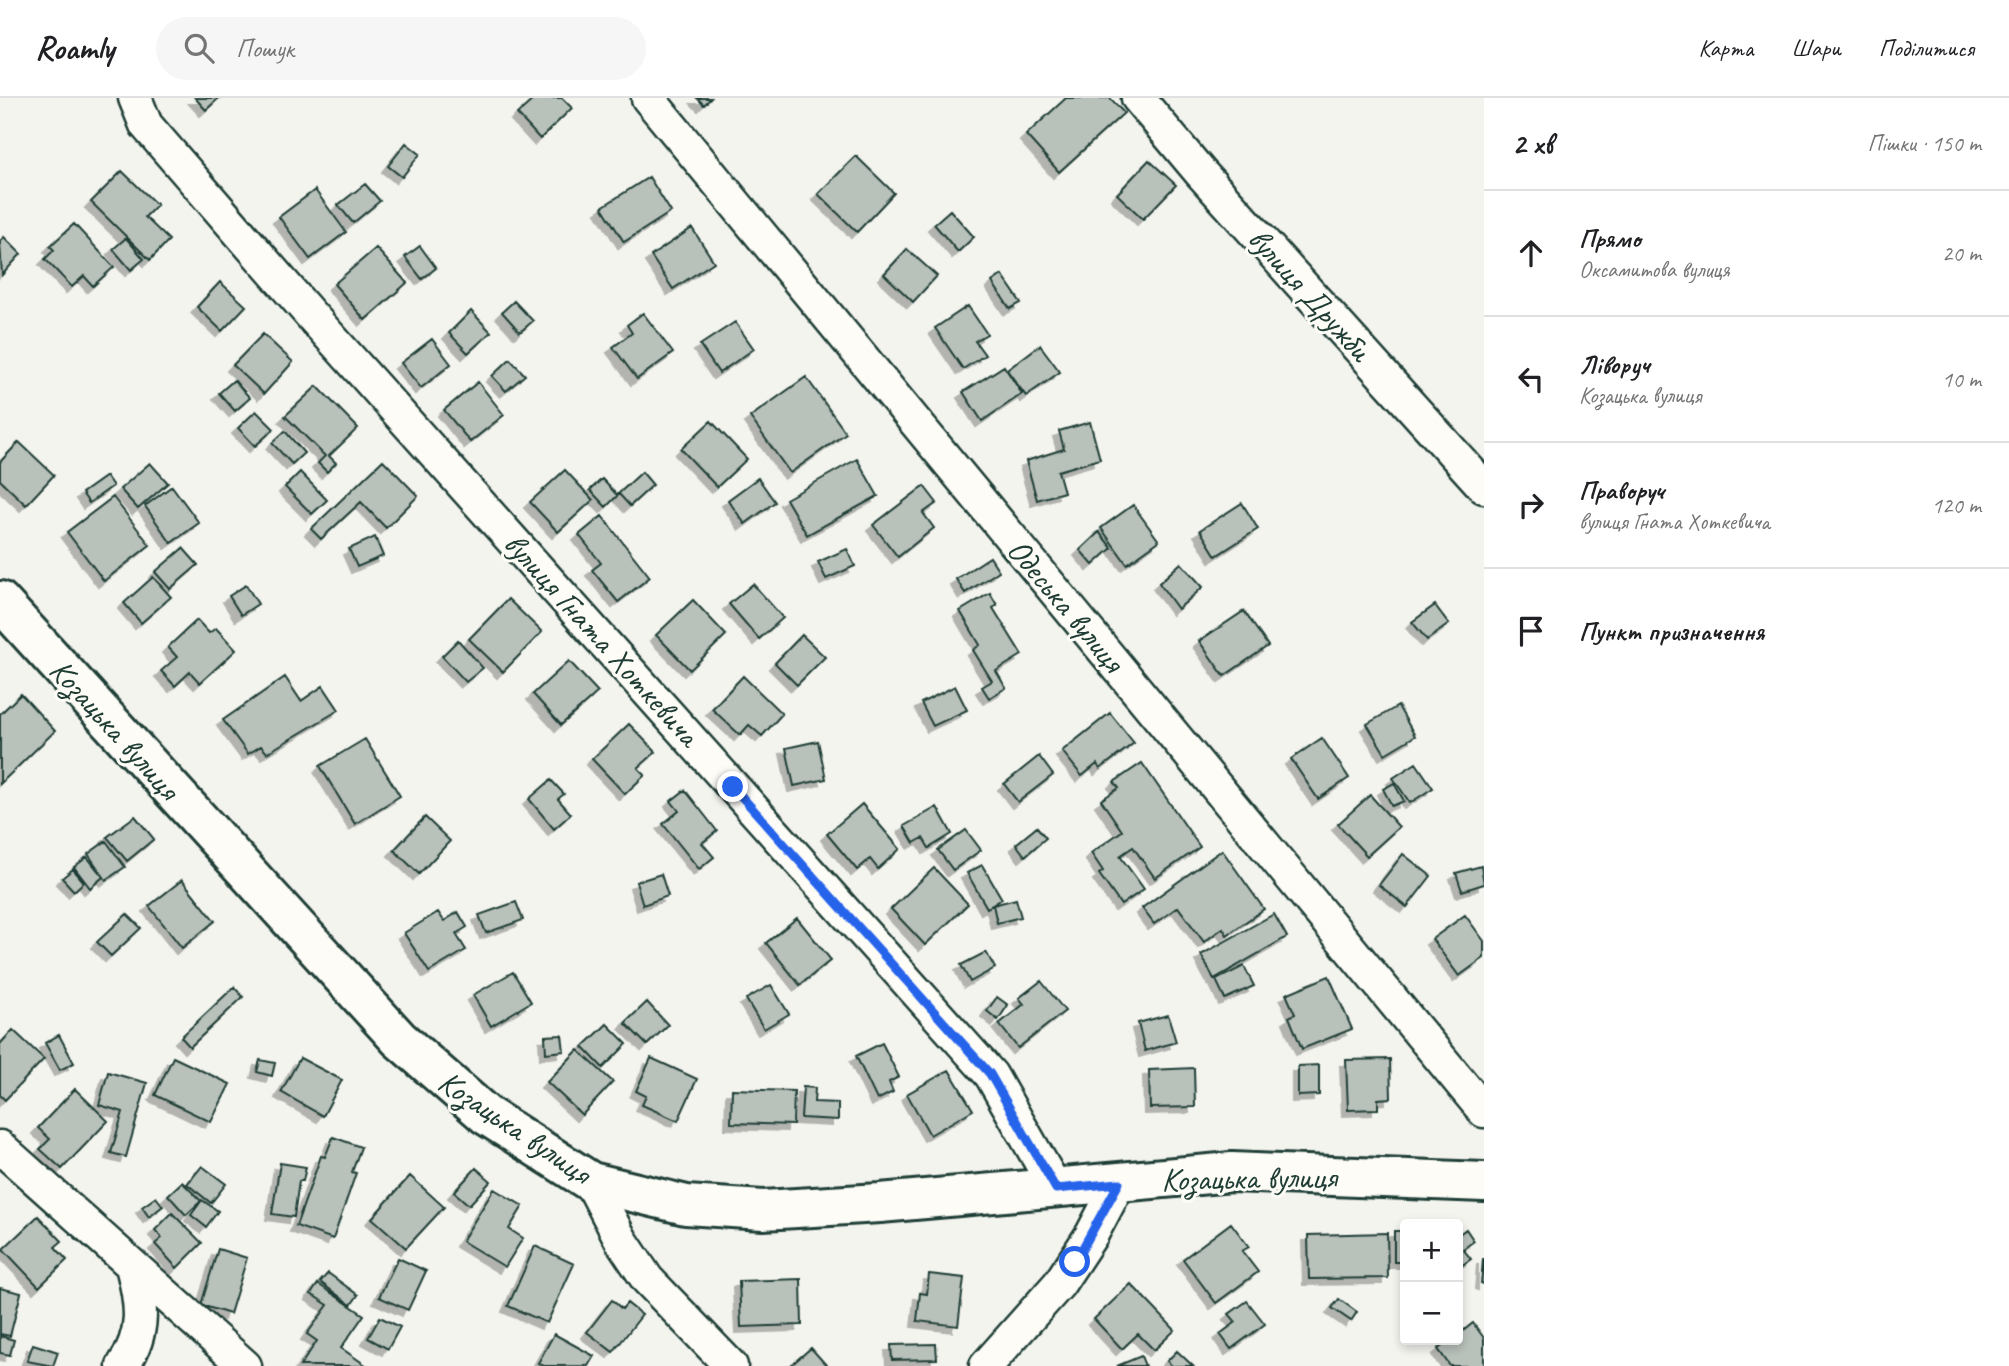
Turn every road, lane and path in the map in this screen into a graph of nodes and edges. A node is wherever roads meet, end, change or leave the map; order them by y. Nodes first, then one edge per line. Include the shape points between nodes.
1 (135, 98) edge
2 (648, 98) edge
3 (1138, 98) edge
4 (1484, 487) edge
5 (0, 601) edge
6 (1484, 1111) edge
7 (0, 1147) edge
8 (591, 1182) junction
9 (1484, 1182) edge
10 (1119, 1183) junction
11 (1056, 1189) junction
12 (132, 1266) junction
13 (123, 1366) edge
14 (245, 1366) edge
15 (731, 1366) edge
16 (986, 1366) edge

1 - 11 street, вулиця Гната Хоткевича via 146,125 300,303 990,1074
2 - 6 street, Одеська вулиця
3 - 4 street, вулиця Дружби
5 - 8 main road, Козацька вулиця via 399,1039 486,1115
7 - 12 street
8 - 11 main road, Козацька вулиця via 686,1205 763,1210
8 - 15 street via 647,1279
9 - 10 main road, Козацька вулиця via 1275,1172
10 - 11 main road, Козацька вулиця
10 - 16 street via 1059,1284
12 - 13 street via 141,1300 141,1325 135,1349
12 - 14 street

